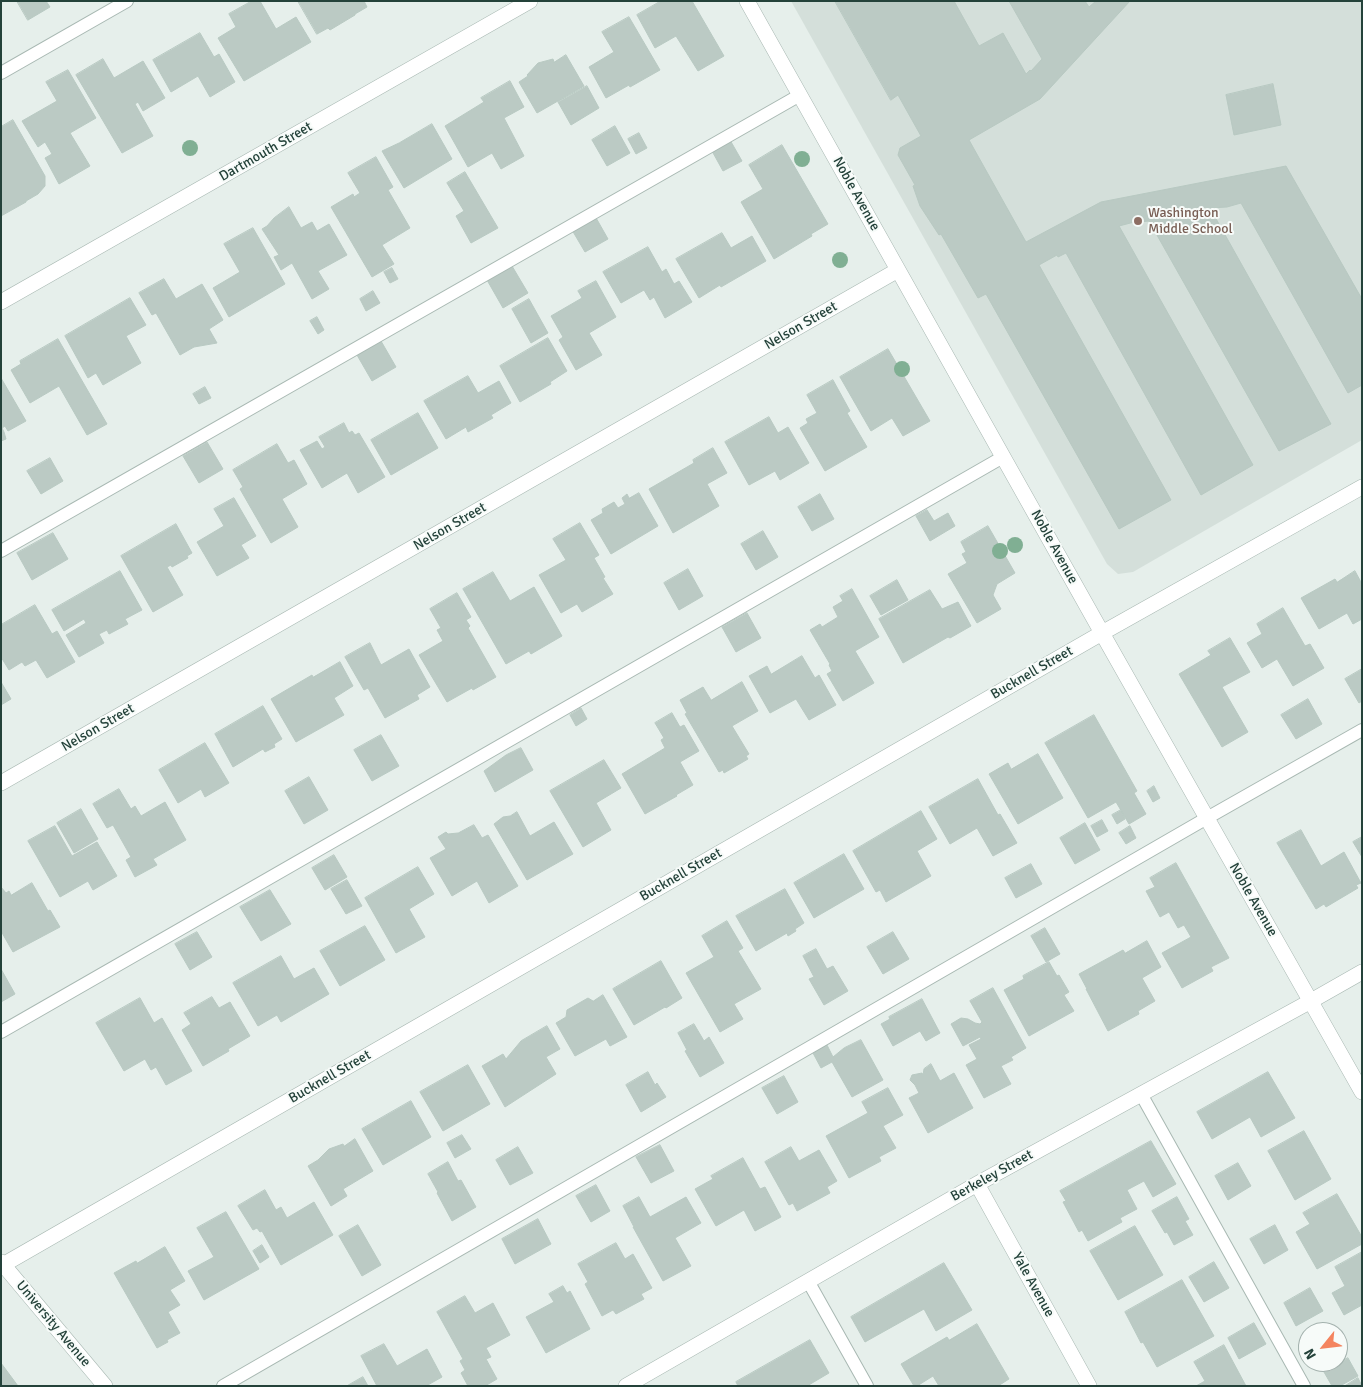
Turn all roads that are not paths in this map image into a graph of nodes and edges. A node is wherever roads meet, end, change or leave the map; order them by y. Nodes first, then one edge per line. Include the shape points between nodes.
1 (127, 1) edge
2 (530, 1) edge
3 (748, 1) edge
4 (1, 73) edge
5 (800, 95) junction
6 (898, 270) junction
7 (1, 302) edge
8 (1003, 457) junction
9 (1362, 486) edge
10 (1, 551) edge
11 (1102, 633) junction
12 (1362, 730) edge
13 (1, 783) edge
14 (1207, 818) junction
15 (1362, 972) edge
16 (1311, 1002) junction
17 (1, 1032) edge
18 (1362, 1092) edge
19 (1141, 1094) junction
20 (977, 1184) junction
21 (2, 1264) edge
22 (808, 1281) junction
23 (652, 1379) edge
24 (105, 1386) edge
25 (222, 1386) edge
26 (626, 1386) edge
27 (868, 1386) edge
28 (1089, 1386) edge
29 (1304, 1386) edge

1 - 4 lane
2 - 7 street, Dartmouth Street
3 - 5 street, Noble Avenue
5 - 6 street, Noble Avenue
5 - 10 lane
6 - 8 street, Noble Avenue
6 - 13 street, Nelson Street
8 - 11 street, Noble Avenue
8 - 17 lane
9 - 11 street, Bucknell Street
11 - 14 street, Noble Avenue
11 - 21 street, Bucknell Street
12 - 14 lane
14 - 16 street, Noble Avenue
14 - 25 lane
15 - 16 street, Berkeley Street
16 - 18 street, Noble Avenue
16 - 19 street, Berkeley Street
19 - 20 street, Berkeley Street
19 - 29 lane
20 - 22 street, Berkeley Street
20 - 28 street, Yale Avenue
21 - 24 street, University Avenue
22 - 23 street, Berkeley Street
22 - 27 lane
23 - 26 street, Berkeley Street

